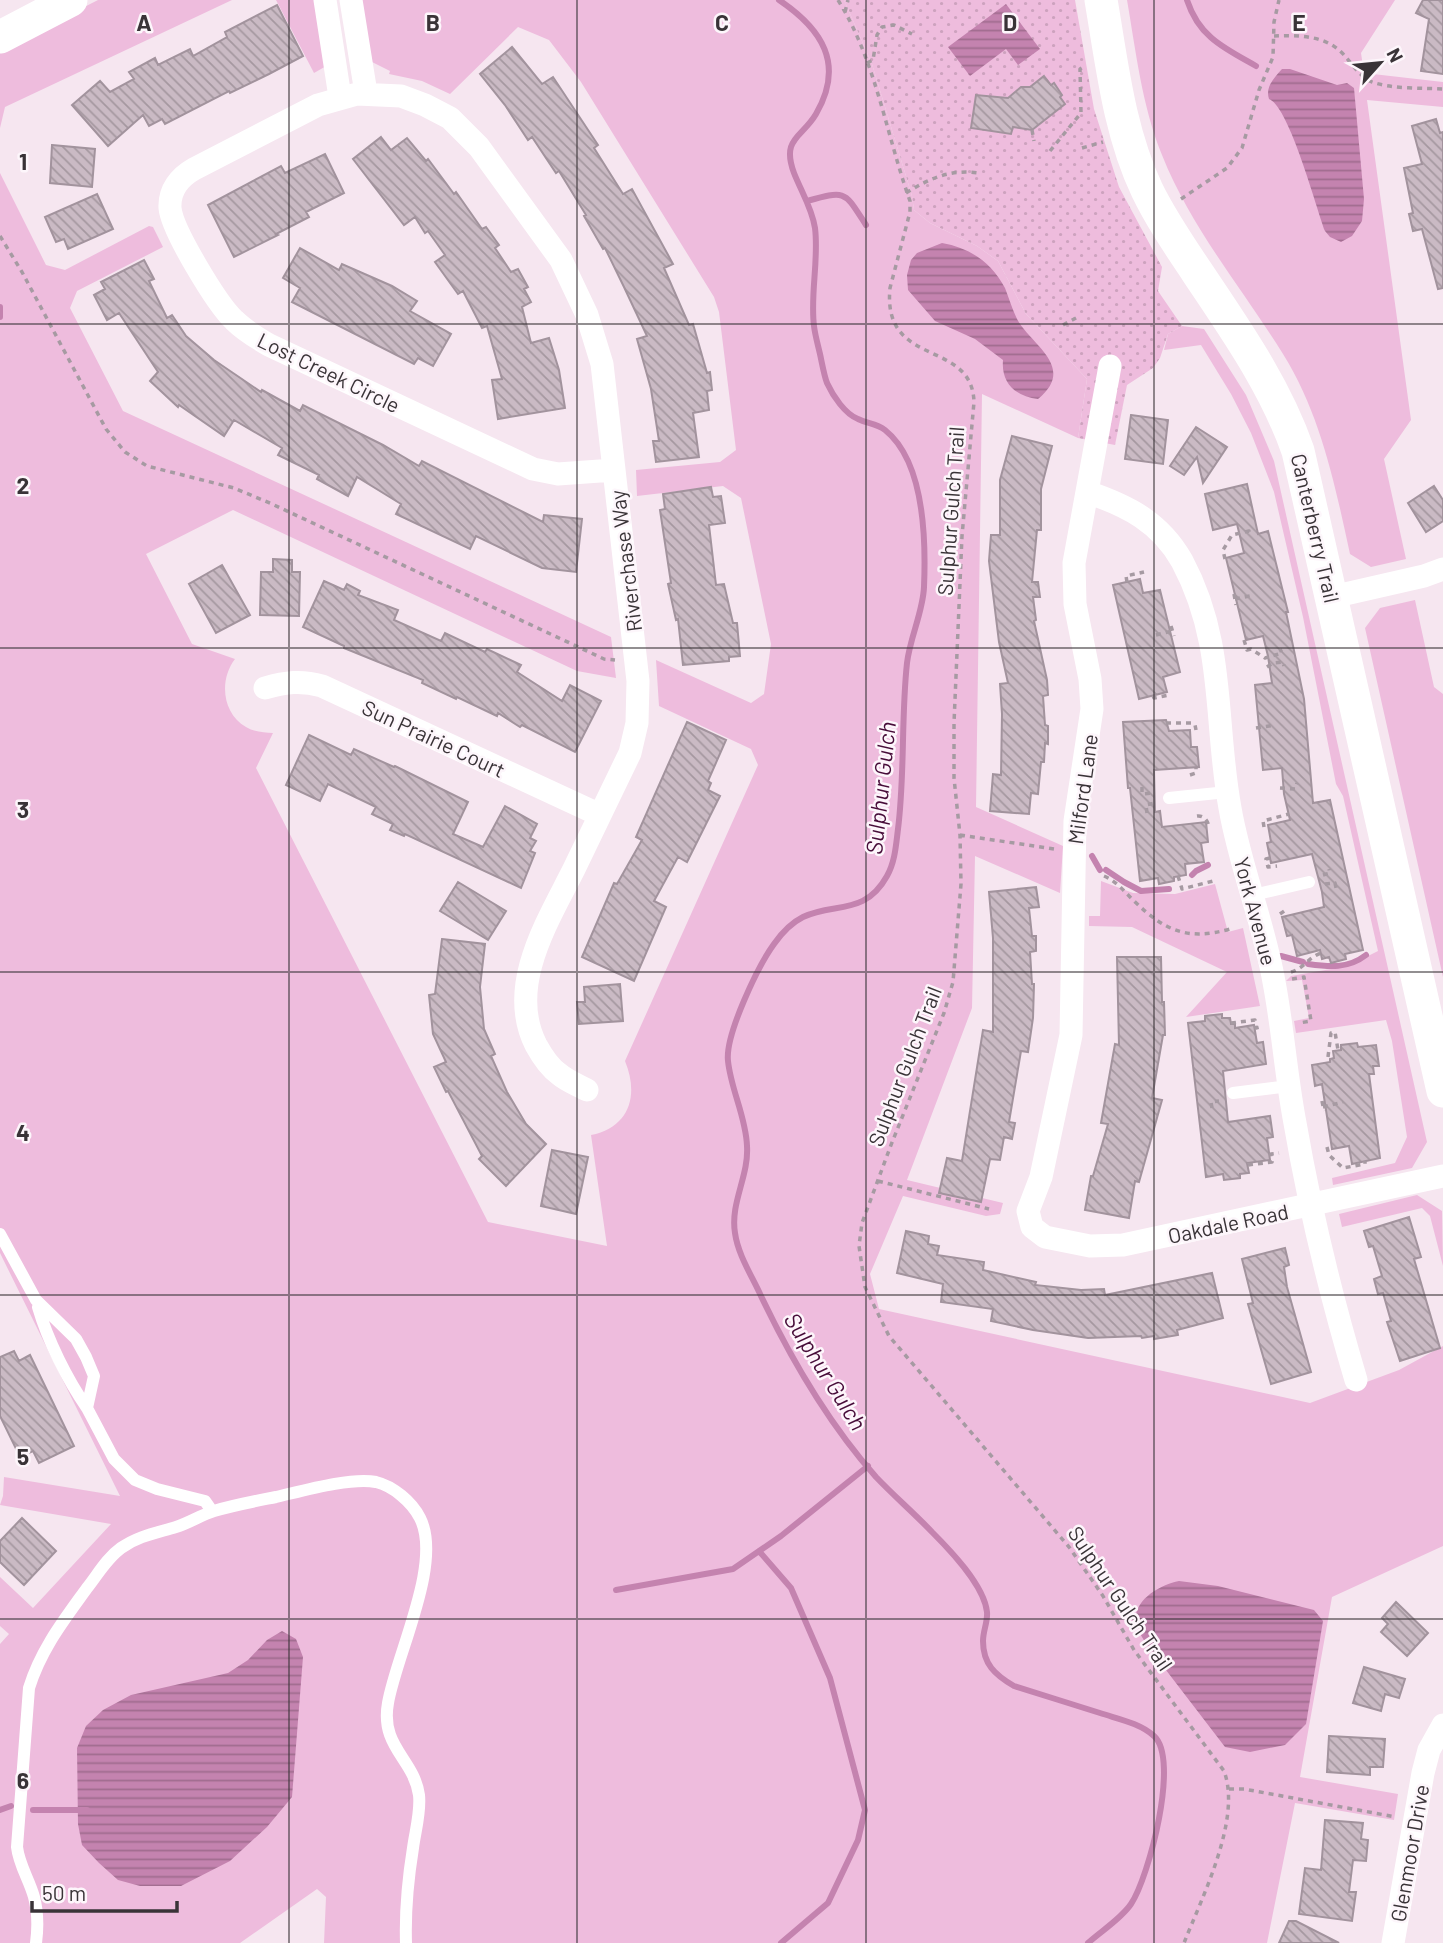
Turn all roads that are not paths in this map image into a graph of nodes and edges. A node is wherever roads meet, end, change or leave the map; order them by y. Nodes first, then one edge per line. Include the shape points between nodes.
1 (71, 0) edge
2 (325, 0) edge
3 (351, 0) edge
4 (1101, 0) edge
5 (0, 37) edge
6 (366, 93) junction
7 (340, 97) junction
8 (1110, 366) dead end
9 (614, 470) junction
10 (1087, 492) junction
11 (1443, 569) edge
12 (1332, 597) junction
13 (265, 688) dead end
14 (1227, 792) junction
15 (1169, 798) dead end
16 (600, 815) junction
17 (1309, 882) dead end
18 (1253, 895) junction
19 (1289, 1086) junction
20 (587, 1090) dead end
21 (1443, 1091) edge
22 (1233, 1093) dead end
23 (1443, 1176) edge
24 (1312, 1205) junction
25 (1028, 1211) joint
26 (0, 1234) edge
27 (36, 1300) junction
28 (1356, 1380) dead end
29 (88, 1408) junction
30 (212, 1511) junction
31 (1443, 1725) edge
32 (1400, 1942) edge
33 (36, 1943) edge
34 (406, 1943) edge

1 - 5 street
2 - 7 street
3 - 6 street
4 - 12 street, Canterberry Trail via 1120,107 1141,175 1168,229 1258,366 1285,416 1302,464
6 - 7 street, Lost Creek Circle
6 - 9 street, Riverchase Way via 411,99 450,118 480,147 552,246 576,288 600,356
7 - 9 street, Lost Creek Circle via 194,169 163,190 174,222 210,290 233,319 270,345 533,469 566,474
8 - 10 street, Milford Lane
9 - 16 street, Riverchase Way via 639,710 633,744
10 - 14 street, York Avenue via 1124,505 1153,524 1172,544 1186,570 1212,645
10 - 25 street, Milford Lane via 1073,591 1092,709 1074,821 1070,1035 1041,1177
11 - 12 street
12 - 21 street, Canterberry Trail
13 - 16 street, Sun Prairie Court via 293,681 322,686
14 - 15 lane
14 - 18 street, York Avenue
16 - 20 street, Riverchase Way via 540,941 526,996 530,1032 541,1054 559,1074
17 - 18 lane
18 - 19 street, York Avenue via 1274,981
19 - 22 lane
19 - 24 street, York Avenue
23 - 24 street, Oakdale Road
24 - 25 street, Oakdale Road via 1141,1242 1100,1246 1045,1237 1032,1227
24 - 28 street, York Avenue
26 - 27 lane
27 - 29 lane
27 - 29 lane via 76,1339 86,1357 94,1376
29 - 30 lane via 114,1459 135,1480 205,1501
30 - 33 lane via 135,1540 108,1559 51,1637 35,1667 26,1710 17,1847 34,1896
30 - 34 lane via 363,1481 384,1485 407,1499 421,1520 423,1576 386,1719 387,1731 419,1798 408,1878
31 - 32 street, Glenmoor Drive via 1423,1773

